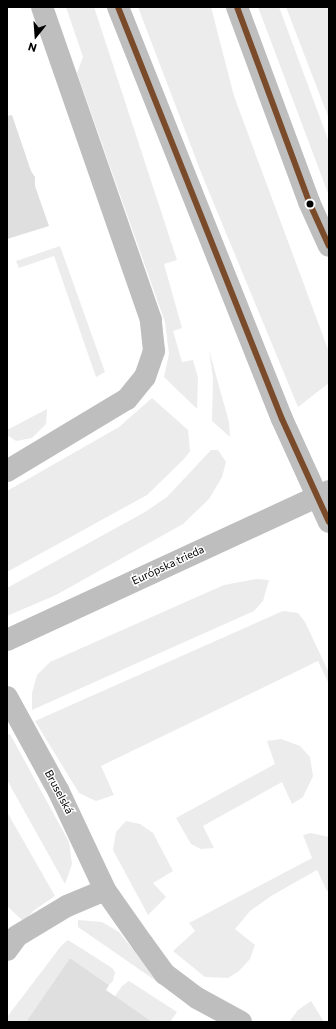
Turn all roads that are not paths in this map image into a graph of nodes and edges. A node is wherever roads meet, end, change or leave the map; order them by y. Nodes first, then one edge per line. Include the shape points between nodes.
1 (42, 7) edge
2 (118, 7) edge
3 (237, 7) edge
4 (329, 246) edge
5 (7, 471) edge
6 (323, 494) edge
7 (329, 522) edge
8 (7, 640) edge
9 (7, 696) edge
10 (105, 890) junction
11 (7, 950) edge
12 (237, 1019) edge

1 - 5 street via 151,320 154,351 145,377 127,399
2 - 6 street via 192,199 282,419
3 - 4 street via 309,202
6 - 7 street
6 - 8 street, Európska trieda
9 - 10 street, Bruselská via 58,790
10 - 11 street via 67,906 17,936
10 - 12 street, Bruselská via 165,974 197,998

